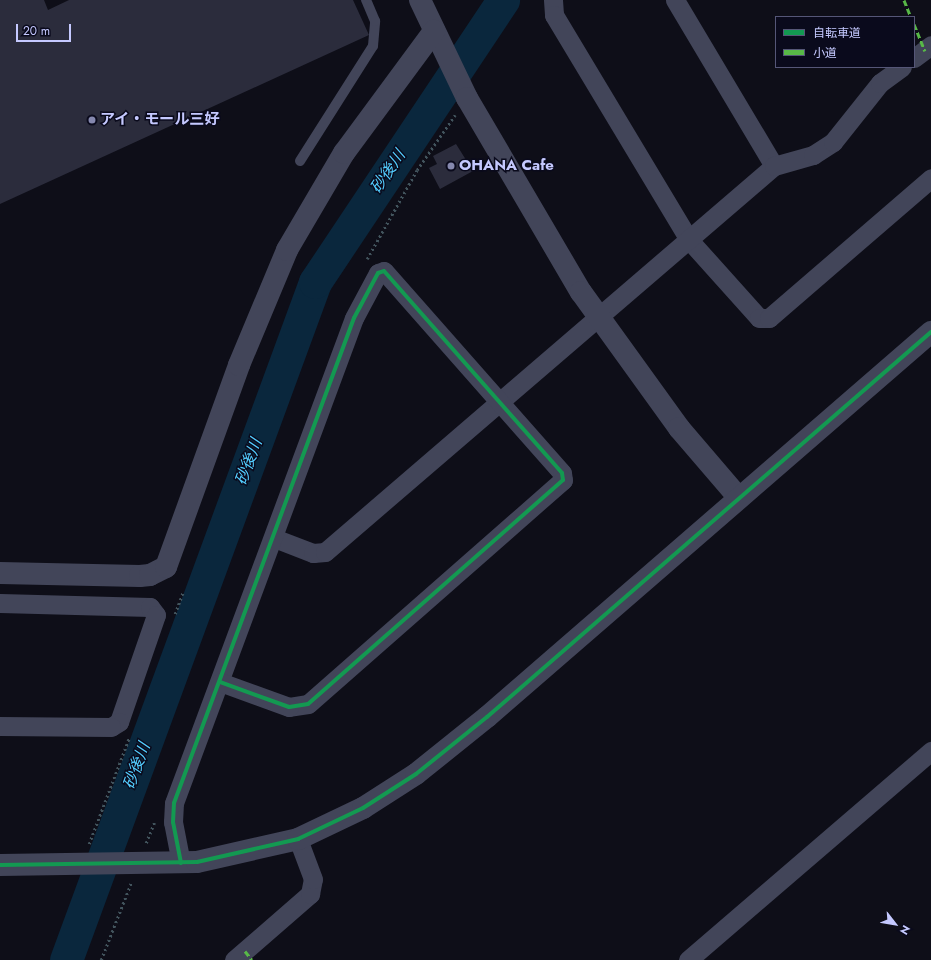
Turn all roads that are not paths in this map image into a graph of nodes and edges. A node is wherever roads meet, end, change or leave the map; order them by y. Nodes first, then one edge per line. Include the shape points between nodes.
1 (366, 0) edge
2 (420, 0) edge
3 (553, 0) edge
4 (675, 0) edge
5 (434, 31) junction
6 (901, 68) edge
7 (300, 161) dead end
8 (774, 166) junction
9 (931, 178) edge
10 (690, 241) junction
11 (598, 318) junction
12 (931, 332) edge
13 (501, 402) junction
14 (740, 498) junction
15 (274, 538) junction
16 (0, 572) edge
17 (0, 603) edge
18 (220, 682) junction
19 (0, 726) edge
20 (931, 751) edge
21 (298, 839) junction
22 (181, 863) junction
23 (0, 865) edge
24 (234, 960) edge
25 (688, 960) edge

1 - 7 lane via 375,20 373,46
2 - 5 street
3 - 10 street via 554,15
4 - 8 street
5 - 11 street via 467,98 524,200
5 - 16 street via 344,153 287,250 239,365 166,567 140,576
6 - 8 street via 880,84 833,142 813,155
8 - 10 street
9 - 10 street via 769,318 755,316
10 - 11 street
11 - 13 street
11 - 14 street via 679,428
12 - 14 street
13 - 15 street via 325,552 313,553
13 - 15 street via 389,274 378,273 354,318
13 - 18 street via 562,473 559,487 308,704 289,707
14 - 21 street via 416,774 363,808
15 - 18 street
17 - 19 street via 150,606 156,615 119,722 111,727
18 - 22 street via 173,811
20 - 25 street
21 - 22 street via 224,858
21 - 24 street via 313,879 310,894
22 - 23 street

